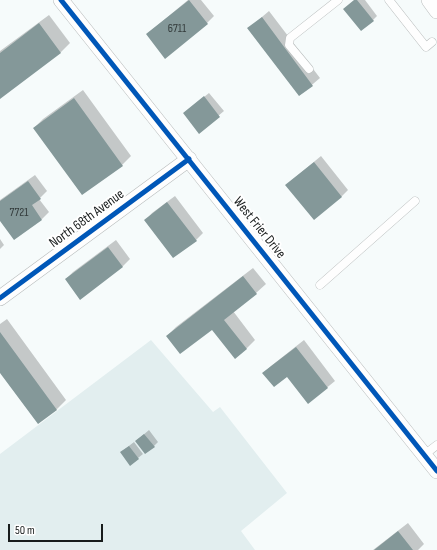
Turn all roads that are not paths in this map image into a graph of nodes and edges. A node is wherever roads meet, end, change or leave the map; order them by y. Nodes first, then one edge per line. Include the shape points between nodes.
1 (61, 0) edge
2 (338, 0) edge
3 (389, 0) edge
4 (429, 0) edge
5 (437, 11) edge
6 (432, 42) dead end
7 (309, 69) dead end
8 (189, 159) junction
9 (415, 201) dead end
10 (320, 286) dead end
11 (0, 298) edge
12 (437, 445) edge
13 (424, 455) junction
14 (437, 471) edge

1 - 8 street, West Frier Drive
2 - 7 lane via 290,38 289,45
3 - 6 lane via 426,47
4 - 5 street
8 - 11 street, North 68th Avenue
8 - 13 street, West Frier Drive
9 - 10 lane
12 - 13 lane
13 - 14 street, West Frier Drive

